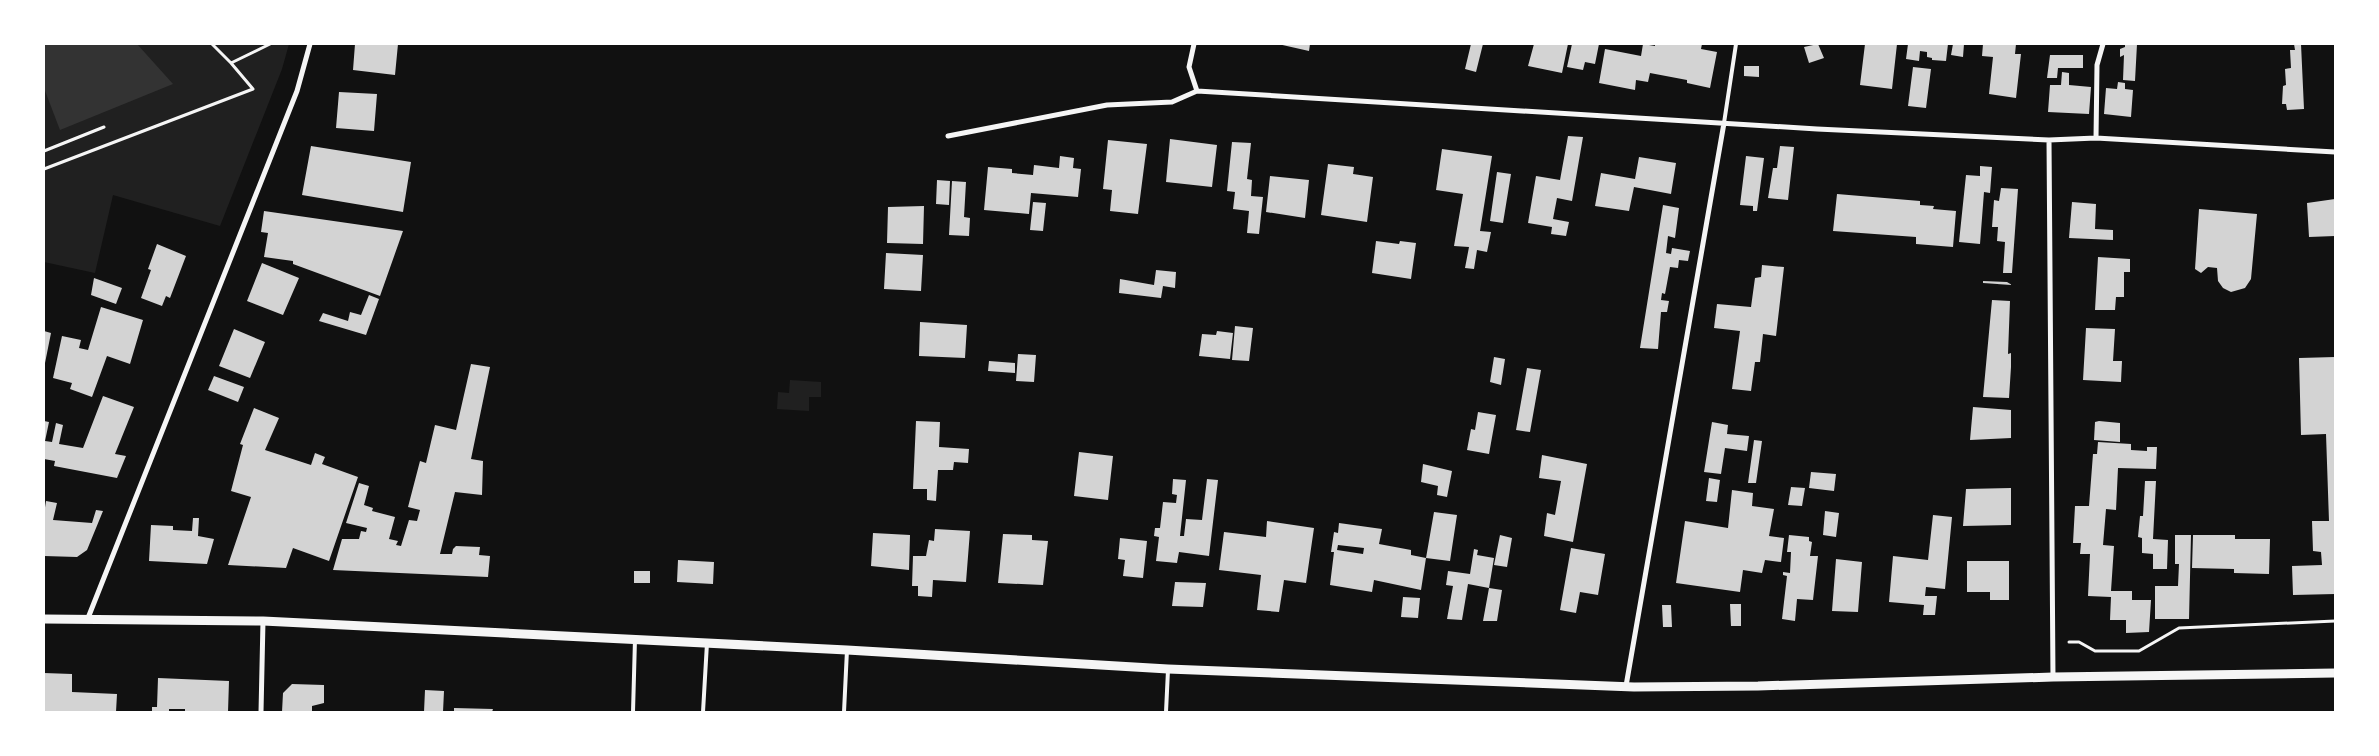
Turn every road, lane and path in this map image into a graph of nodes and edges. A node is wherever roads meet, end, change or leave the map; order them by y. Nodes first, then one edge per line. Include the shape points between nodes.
1 (212, 44) edge
2 (270, 44) edge
3 (310, 44) edge
4 (1194, 44) edge
5 (1736, 44) edge
6 (2103, 44) edge
7 (231, 63) junction
8 (1197, 90) junction
9 (1724, 123) junction
10 (104, 127) dead end
11 (948, 136) dead end
12 (2096, 138) junction
13 (2049, 140) junction
14 (44, 151) edge
15 (2335, 152) edge
16 (44, 169) edge
17 (88, 618) junction
18 (44, 619) edge
19 (263, 621) junction
20 (2335, 621) edge
21 (635, 639) junction
22 (707, 643) junction
23 (2053, 643) junction
24 (847, 650) junction
25 (1168, 668) junction
26 (2335, 673) edge
27 (2053, 676) junction
28 (1626, 686) junction
29 (261, 712) edge
30 (633, 712) edge
31 (703, 712) edge
32 (844, 712) edge
33 (1166, 712) edge

1 - 7 path
2 - 7 path
3 - 17 street via 297,91
4 - 8 street via 1189,67
5 - 9 lane
6 - 12 street via 2098,65
7 - 16 path via 253,89
8 - 9 street
8 - 11 street via 1172,102 1107,105
9 - 13 street
9 - 28 street
10 - 14 path
12 - 13 street
12 - 15 street
13 - 23 street
17 - 18 street
17 - 19 street
19 - 21 street
19 - 29 street
20 - 23 path via 2179,628 2139,651 2094,651 2079,642
21 - 22 street
21 - 30 lane
22 - 24 street
22 - 31 lane
23 - 27 street
24 - 25 street
24 - 32 lane
25 - 28 street
25 - 33 lane
26 - 27 street
27 - 28 street via 1758,686

